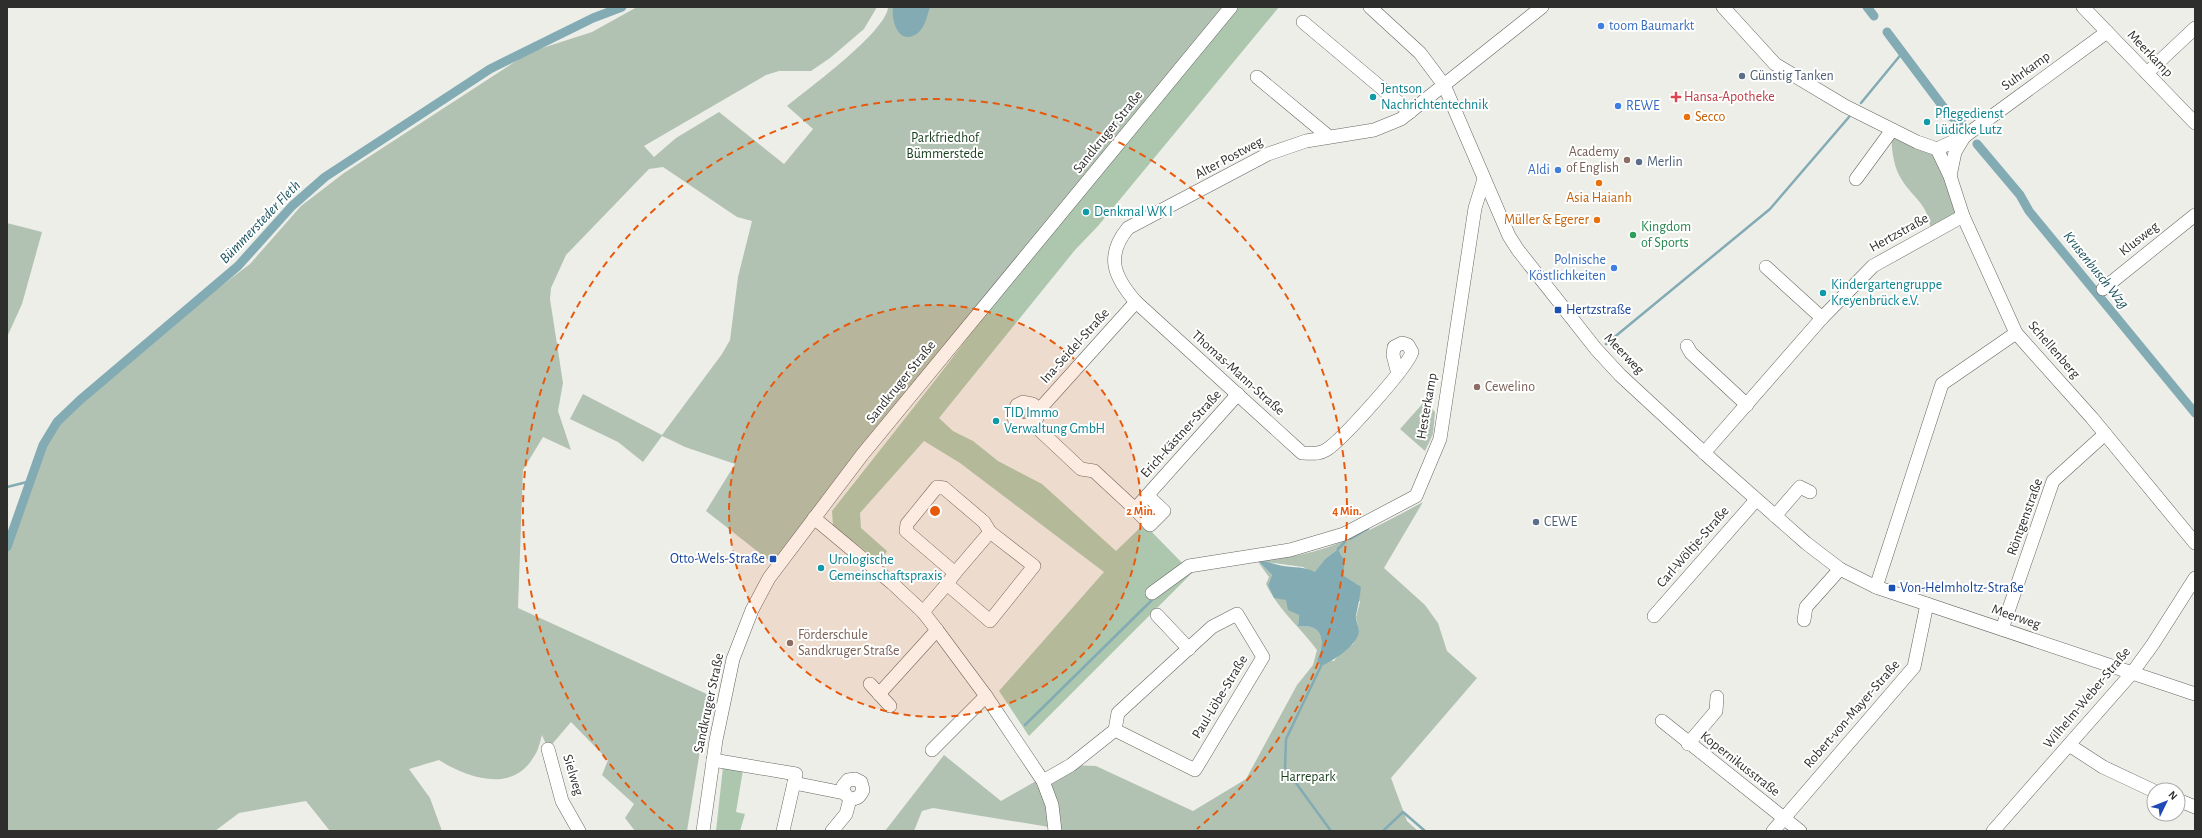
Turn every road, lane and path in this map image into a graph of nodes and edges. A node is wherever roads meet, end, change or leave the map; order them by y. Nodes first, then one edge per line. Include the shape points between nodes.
1 (1231, 7) edge
2 (1370, 7) edge
3 (1542, 7) edge
4 (1723, 7) edge
5 (2083, 7) edge
6 (1303, 22) dead end
7 (2195, 28) edge
8 (2107, 32) junction
9 (2147, 73) junction
10 (1257, 77) dead end
11 (1444, 85) junction
12 (1410, 112) junction
13 (2195, 123) edge
14 (1892, 130) junction
15 (1328, 136) junction
16 (1965, 136) junction
17 (1937, 148) junction
18 (1950, 176) junction
19 (1484, 179) junction
20 (1856, 179) dead end
21 (2195, 215) edge
22 (1963, 216) junction
23 (1149, 218) joint
24 (1766, 267) dead end
25 (2103, 289) dead end
26 (1136, 302) junction
27 (1822, 318) junction
28 (2016, 333) junction
29 (1687, 346) dead end
30 (1398, 374) dead end
31 (1238, 394) junction
32 (1747, 405) junction
33 (1038, 411) junction
34 (1033, 424) junction
35 (2106, 434) junction
36 (1704, 453) junction
37 (1810, 492) dead end
38 (1148, 496) junction
39 (1756, 500) junction
40 (1135, 510) junction
41 (1775, 516) junction
42 (814, 518) junction
43 (990, 532) junction
44 (2195, 543) edge
45 (1840, 569) junction
46 (955, 573) junction
47 (2195, 578) edge
48 (947, 584) junction
49 (1876, 586) junction
50 (1152, 593) dead end
51 (1927, 604) junction
52 (923, 612) junction
53 (1157, 615) dead end
54 (1654, 616) dead end
55 (1804, 620) dead end
56 (2002, 629) junction
57 (937, 630) junction
58 (1190, 649) junction
59 (2132, 673) junction
60 (870, 684) dead end
61 (879, 694) junction
62 (2195, 694) edge
63 (986, 696) junction
64 (1717, 697) dead end
65 (890, 706) dead end
66 (1662, 721) dead end
67 (1115, 730) junction
68 (1688, 744) junction
69 (2069, 745) junction
70 (548, 749) dead end
71 (932, 750) dead end
72 (713, 760) junction
73 (1043, 781) junction
74 (794, 783) junction
75 (2146, 787) edge
76 (1784, 818) junction
77 (579, 831) edge
78 (703, 831) edge
79 (783, 831) edge
80 (832, 831) edge
81 (1055, 831) edge
82 (1772, 831) edge
83 (1800, 831) edge
84 (1993, 831) edge

1 - 42 street, Sandkruger Straße via 871,443
2 - 11 street, Meerweg via 1420,53
3 - 11 street, Alter Postweg
4 - 14 street via 1775,64
5 - 8 street, Meerkamp
6 - 12 street
7 - 9 street
8 - 9 street, Meerkamp
8 - 16 street, Suhrkamp
9 - 13 street, Meerkamp
10 - 15 street
11 - 12 street, Alter Postweg
11 - 19 street, Meerweg
12 - 15 street, Alter Postweg via 1401,119 1374,130
14 - 17 street
14 - 20 street
15 - 23 street, Alter Postweg via 1268,154
16 - 17 street, Suhrkamp
16 - 18 street, Suhrkamp via 1955,152
17 - 18 street, Schellenberg
18 - 22 street, Schellenberg
19 - 36 street, Meerweg via 1501,220 1518,250 1596,349 1620,375
19 - 50 street, Hesterkamp via 1474,216 1440,439 1416,496 1344,534 1290,550 1189,566
21 - 25 street, Klusweg
22 - 27 street, Hertzstraße via 1873,266
22 - 28 street, Schellenberg
23 - 26 street, Thomas-Mann-Straße via 1128,228 1121,236 1113,260 1116,274
24 - 27 street
26 - 31 street, Thomas-Mann-Straße
26 - 33 street, Ina-Seidel-Straße
27 - 32 street, Hertzstraße
28 - 35 street, Schellenberg
28 - 49 street via 1942,384
29 - 32 street via 1691,353
30 - 31 street, Thomas-Mann-Straße via 1334,444 1317,454 1302,453
31 - 38 street, Erich-Kästner-Straße
32 - 36 street, Hertzstraße
33 - 34 street, Ina-Seidel-Straße
33 - 34 street via 1033,404 1027,402 1017,405 1013,410 1016,422 1022,426
34 - 40 street, Erich-Kästner-Straße via 1081,469 1094,471
35 - 44 street, Schellenberg
35 - 56 street, Röntgenstraße via 2054,481
36 - 39 street, Meerweg
37 - 41 street via 1800,487
38 - 40 street, Erich-Kästner-Straße
38 - 40 street, Erich-Kästner-Straße via 1164,511 1150,525
39 - 41 street, Meerweg
39 - 54 street, Carl-Wöltje-Straße
41 - 45 street, Meerweg
42 - 52 street
42 - 72 street, Sandkruger Straße via 769,578 752,610 733,659
43 - 46 street
43 - 46 street via 979,517 944,488 937,487 907,524 906,531
43 - 48 street via 1034,566 990,621
45 - 49 street, Meerweg
45 - 55 street via 1806,607
46 - 48 street
47 - 59 street, Wilhelm-Weber-Straße
48 - 52 street
49 - 51 street, Meerweg
51 - 56 street, Meerweg
51 - 76 street, Robert-von-Mayer-Straße via 1914,667
52 - 57 street
53 - 58 street
56 - 59 street, Meerweg
57 - 61 street
57 - 63 street
58 - 67 street, Paul-Löbe-Straße via 1118,713
58 - 67 street, Paul-Löbe-Straße via 1212,627 1237,614 1263,658 1195,770
59 - 62 street, Meerweg
59 - 69 street, Wilhelm-Weber-Straße
60 - 61 street
61 - 65 street
63 - 71 street
63 - 73 street
64 - 68 street via 1716,710
66 - 68 street, Kopernikusstraße
67 - 73 street via 1071,765
68 - 76 street, Kopernikusstraße
69 - 75 street via 2103,767
69 - 84 street, Wilhelm-Weber-Straße
70 - 77 street, Sielweg via 562,800
72 - 74 street via 796,774
72 - 78 street, Sandkruger Straße
73 - 81 street via 1052,805
74 - 79 street
74 - 80 street via 847,796 846,814
76 - 82 street, Robert-von-Mayer-Straße
76 - 83 street, Kopernikusstraße

